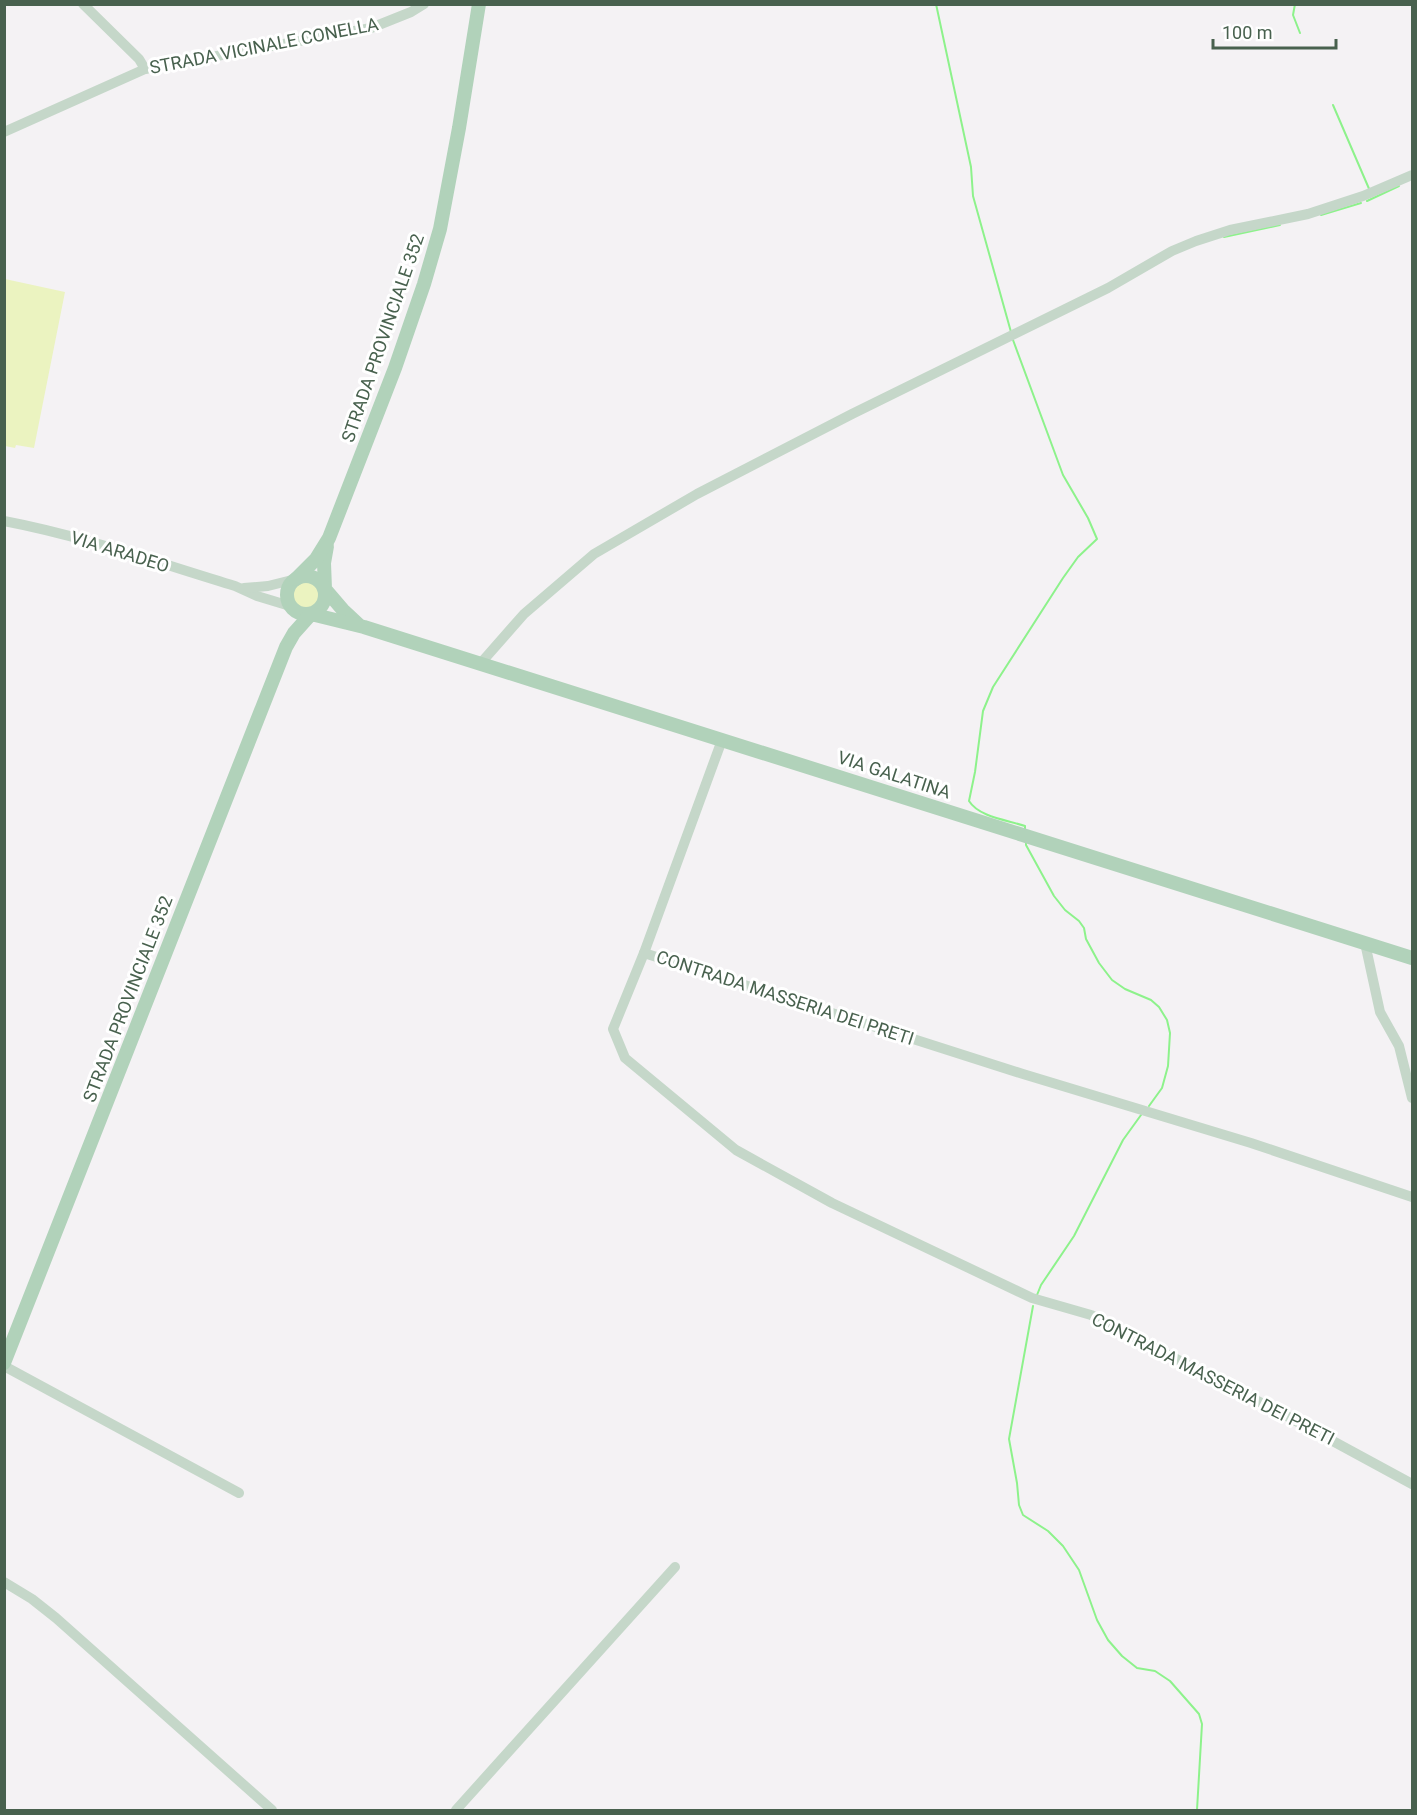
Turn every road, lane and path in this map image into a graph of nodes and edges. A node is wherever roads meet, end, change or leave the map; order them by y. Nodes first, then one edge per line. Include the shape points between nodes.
1 (83, 4) edge
2 (424, 4) edge
3 (479, 4) edge
4 (145, 69) junction
5 (4, 132) edge
6 (1413, 175) edge
7 (4, 520) edge
8 (329, 538) junction
9 (296, 579) junction
10 (235, 586) junction
11 (325, 589) junction
12 (290, 606) junction
13 (311, 614) junction
14 (364, 627) junction
15 (286, 647) junction
16 (480, 663) junction
17 (722, 740) junction
18 (1365, 943) junction
19 (644, 953) junction
20 (1413, 958) edge
21 (1413, 1098) edge
22 (1413, 1197) edge
23 (4, 1364) edge
24 (1413, 1484) edge
25 (238, 1493) dead end
26 (675, 1567) dead end
27 (4, 1582) edge
28 (272, 1810) edge
29 (456, 1810) edge

1 - 4 street
2 - 4 street, STRADA VICINALE CONELLA via 371,27
3 - 8 main road, STRADA PROVINCIALE 352 via 440,229 395,368
4 - 5 street, STRADA VICINALE CONELLA
6 - 16 street via 1308,214 1230,230 1172,251 1108,288 696,494 594,554 524,614
7 - 10 street, VIA ARADEO
8 - 9 main road, STRADA PROVINCIALE 352 via 316,559
8 - 11 main road, STRADA PROVINCIALE 352 via 324,563
9 - 10 street, VIA ARADEO via 258,588
9 - 11 main road via 313,577
9 - 12 main road via 288,590
10 - 12 street, VIA ARADEO
11 - 13 main road via 324,604
11 - 14 main road, VIA GALATINA via 349,617
12 - 13 main road via 297,613
12 - 15 main road, STRADA PROVINCIALE 352 via 291,628
13 - 14 main road, VIA GALATINA
13 - 15 main road, STRADA PROVINCIALE 352
14 - 16 main road, VIA GALATINA
15 - 23 main road, STRADA PROVINCIALE 352
16 - 17 main road, VIA GALATINA
17 - 18 main road, VIA GALATINA
17 - 19 street
18 - 20 main road, VIA GALATINA
18 - 21 street via 1380,1012 1399,1046
19 - 22 street, CONTRADA MASSERIA DEI PRETI
19 - 24 street, CONTRADA MASSERIA DEI PRETI via 613,1029 625,1058 735,1150 832,1203 1032,1298 1091,1315
23 - 25 street
26 - 29 street
27 - 28 street via 56,1618

